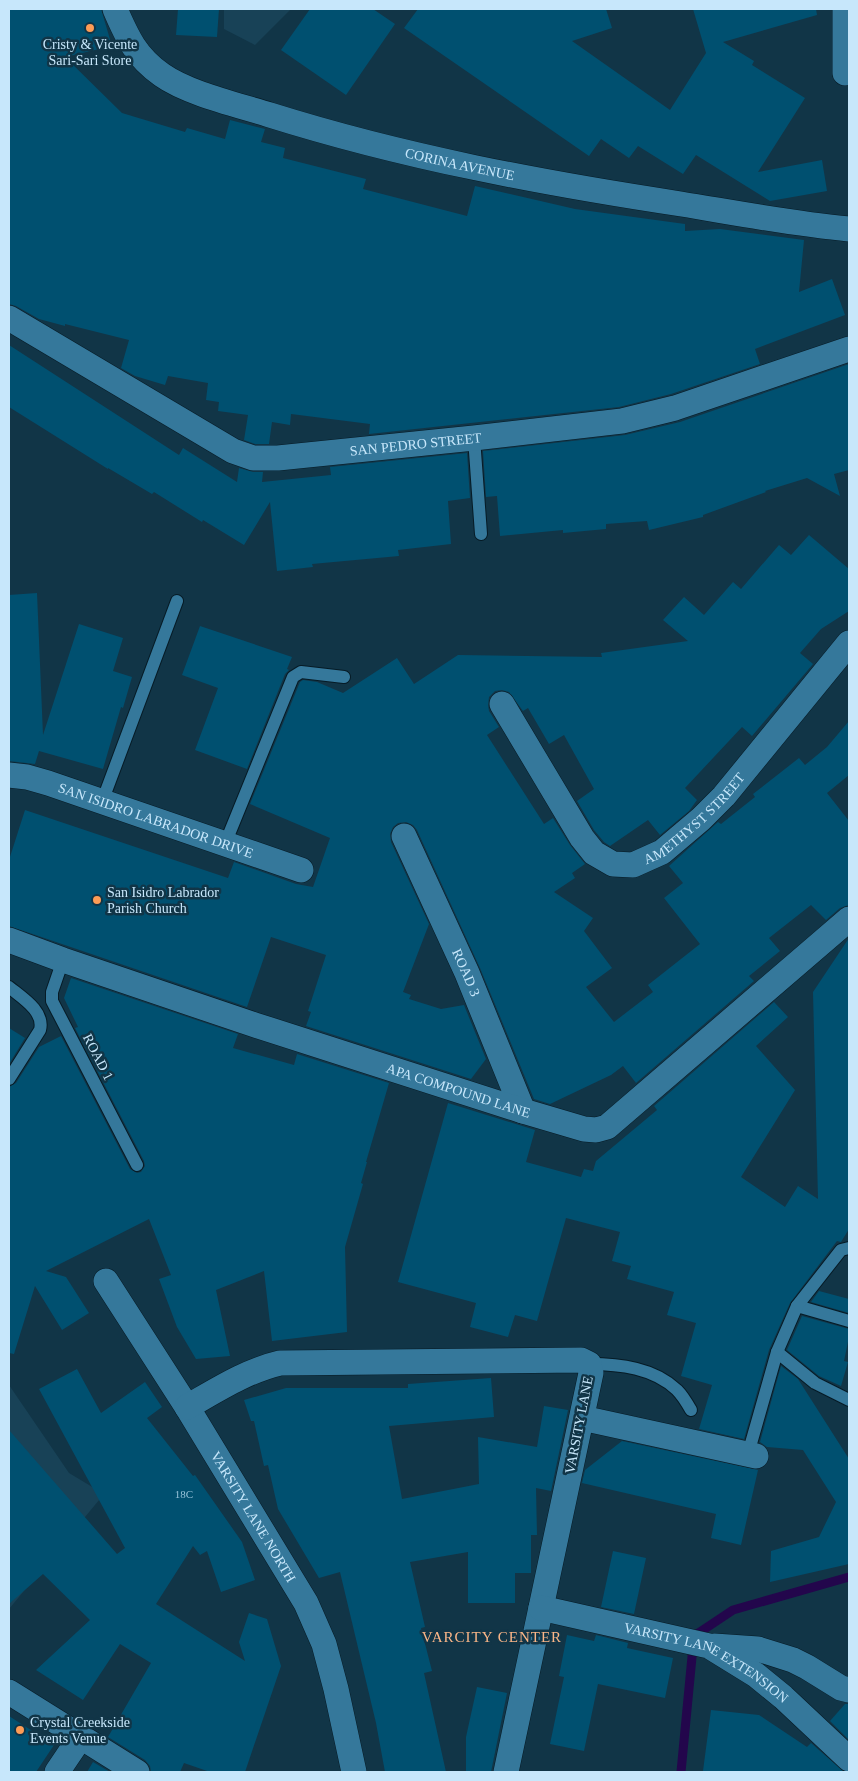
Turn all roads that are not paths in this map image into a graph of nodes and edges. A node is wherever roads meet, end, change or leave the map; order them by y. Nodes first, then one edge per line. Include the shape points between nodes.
1 (116, 9) edge
2 (844, 9) edge
3 (846, 73) dead end
4 (849, 234) edge
5 (9, 318) edge
6 (849, 349) edge
7 (474, 438) junction
8 (481, 534) dead end
9 (177, 601) dead end
10 (849, 643) edge
11 (344, 678) dead end
12 (502, 704) dead end
13 (9, 775) edge
14 (102, 802) junction
15 (404, 836) dead end
16 (225, 844) junction
17 (301, 870) dead end
18 (849, 919) edge
19 (9, 940) edge
20 (63, 960) junction
21 (9, 987) edge
22 (9, 1079) edge
23 (523, 1111) junction
24 (136, 1165) dead end
25 (849, 1248) edge
26 (106, 1281) dead end
27 (798, 1306) junction
28 (849, 1321) edge
29 (777, 1352) junction
30 (589, 1364) junction
31 (849, 1400) edge
32 (187, 1407) junction
33 (691, 1410) dead end
34 (582, 1418) junction
35 (752, 1455) joint
36 (541, 1608) junction
37 (704, 1645) junction
38 (849, 1690) edge
39 (9, 1692) edge
40 (80, 1738) junction
41 (849, 1760) edge
42 (57, 1772) edge
43 (137, 1772) edge
44 (354, 1772) edge
45 (506, 1772) edge

1 - 4 street, CORINA AVENUE via 127,38 142,59 163,76 187,88 307,126 416,156 581,189
2 - 3 street
5 - 7 street, SAN PEDRO STREET via 233,451 253,458
6 - 7 street, SAN PEDRO STREET via 648,415 622,421
7 - 8 lane
9 - 14 lane
10 - 12 street, AMETHYST STREET via 707,814 662,852 633,865 613,864 594,853
11 - 16 lane via 302,672 293,677
13 - 14 street, SAN ISIDRO LABRADOR DRIVE via 48,783
14 - 16 street, SAN ISIDRO LABRADOR DRIVE
15 - 23 street, ROAD 3 via 467,973
16 - 17 street, SAN ISIDRO LABRADOR DRIVE
18 - 23 street, APA COMPOUND LANE via 607,1127 584,1129
19 - 20 street, APA COMPOUND LANE
20 - 23 street, APA COMPOUND LANE via 274,1032
20 - 24 lane, ROAD 1 via 52,1001
21 - 22 lane via 33,1007 41,1018 41,1025
25 - 27 lane via 841,1250
26 - 32 street, VARSITY LANE NORTH
27 - 28 lane
27 - 29 lane
29 - 31 lane via 815,1383
29 - 35 lane
30 - 32 street, VARSITY LANE via 581,1360 280,1362 245,1374
30 - 33 lane via 633,1368 663,1380 678,1391
30 - 34 street, VARSITY LANE via 591,1373
32 - 44 street, VARSITY LANE NORTH via 306,1603 324,1644
34 - 35 street
34 - 36 street, VARSITY LANE
36 - 37 street, VARSITY LANE EXTENSION
36 - 45 street, VARSITY LANE
37 - 38 street via 758,1649 793,1660
37 - 41 street, VARSITY LANE EXTENSION via 732,1659 763,1681
39 - 40 street
40 - 42 street
40 - 43 street

